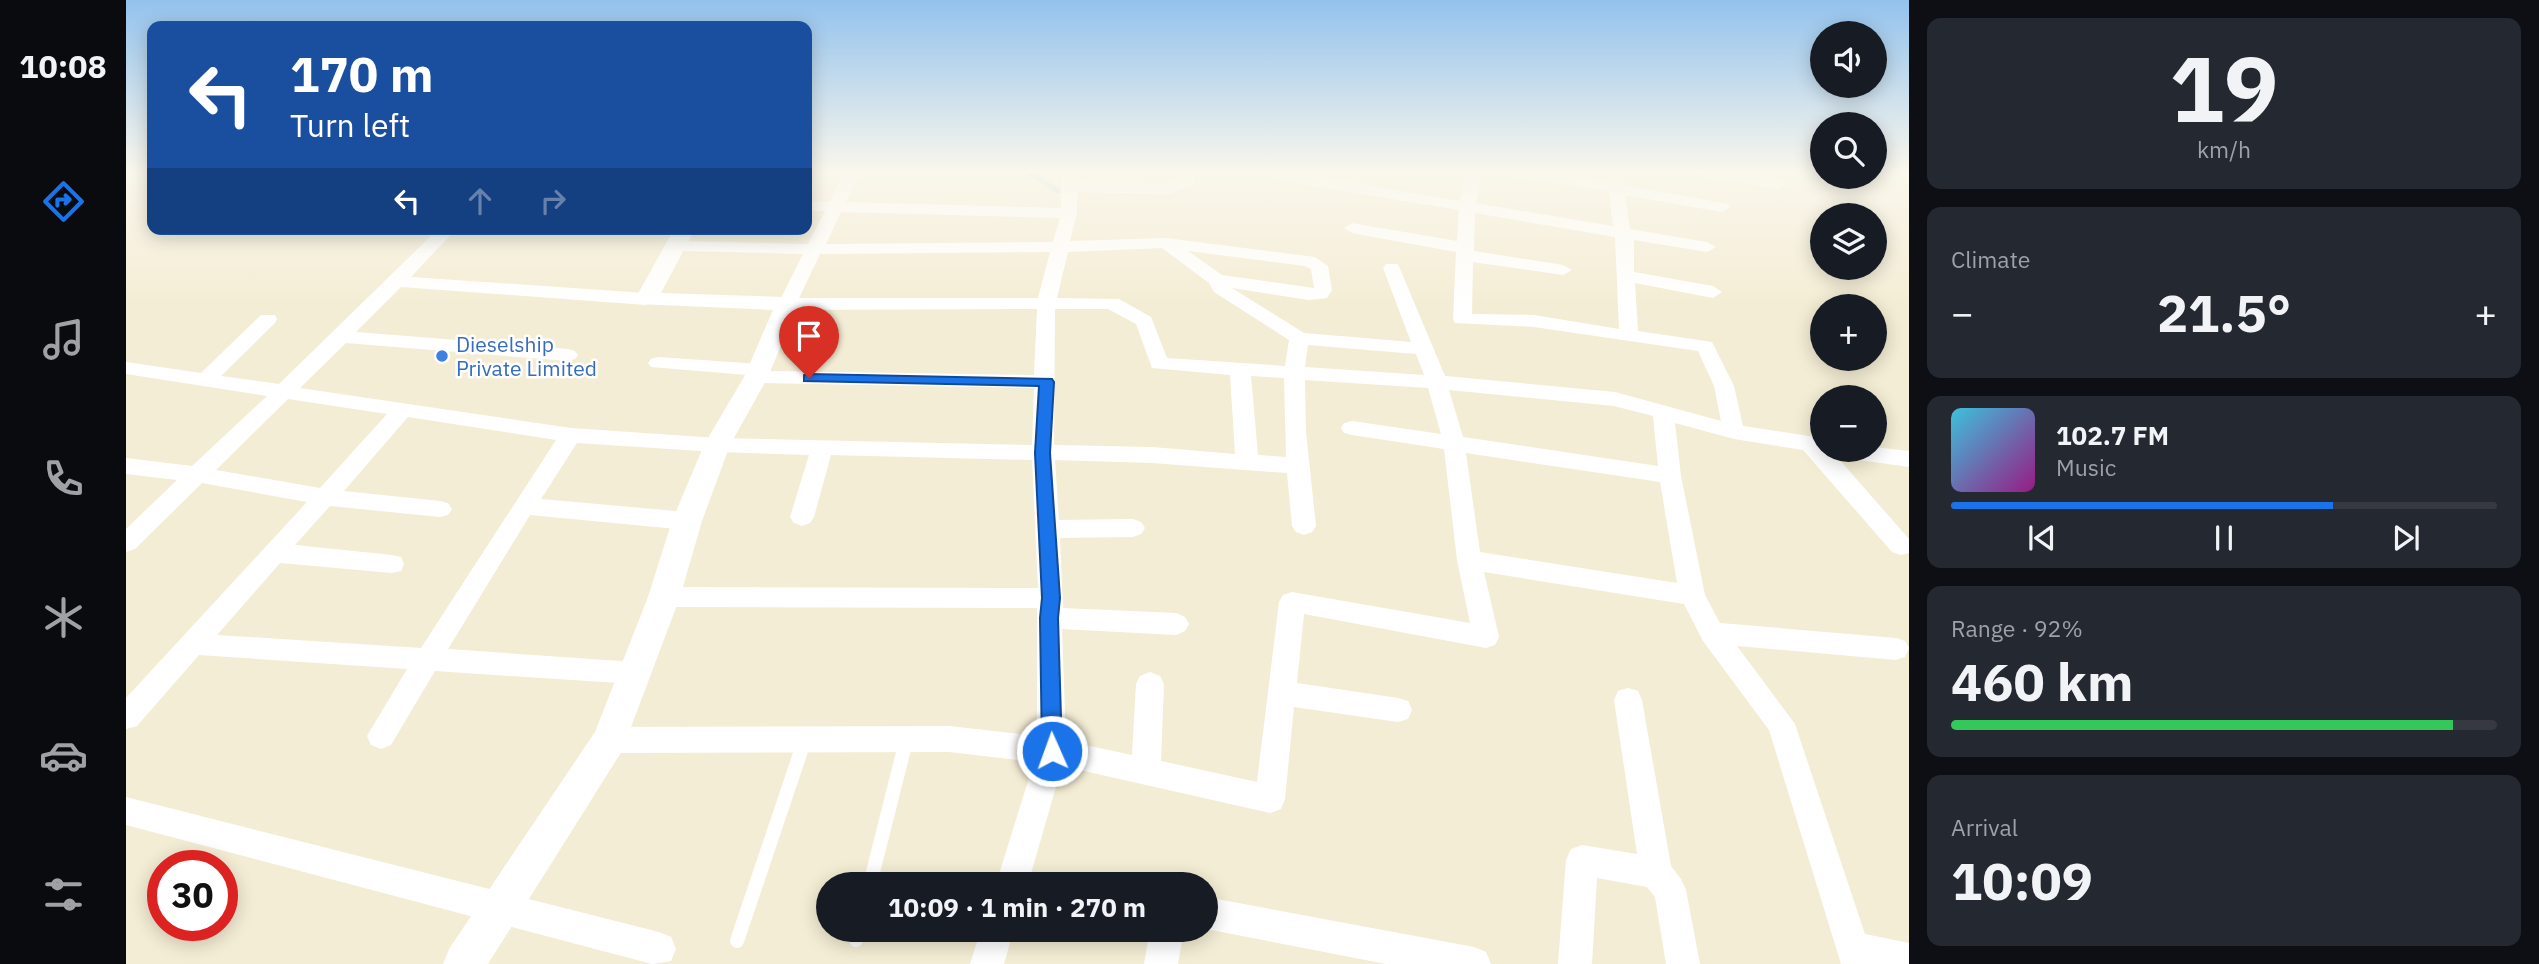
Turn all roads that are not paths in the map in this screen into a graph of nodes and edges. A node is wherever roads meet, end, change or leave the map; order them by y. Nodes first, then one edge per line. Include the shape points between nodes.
1 (830, 216) edge
2 (1068, 216) edge
3 (1467, 216) edge
4 (1523, 216) edge
5 (1621, 216) edge
6 (1352, 228) dead end
7 (1622, 232) junction
8 (442, 235) edge
9 (680, 237) edge
10 (1166, 243) junction
11 (1062, 247) junction
12 (1707, 247) dead end
13 (814, 249) junction
14 (1465, 252) junction
15 (1392, 268) dead end
16 (1563, 270) dead end
17 (1625, 276) junction
18 (1217, 280) junction
19 (396, 281) junction
20 (1713, 292) dead end
21 (646, 299) junction
22 (787, 304) junction
23 (1046, 304) junction
24 (268, 319) dead end
25 (341, 337) junction
26 (1629, 337) junction
27 (1299, 338) junction
28 (1424, 349) junction
29 (568, 355) dead end
30 (658, 363) dead end
31 (126, 368) edge
32 (1240, 370) junction
33 (758, 373) junction
34 (1293, 374) junction
35 (204, 381) junction
36 (1046, 382) junction
37 (1437, 382) junction
38 (280, 393) junction
39 (402, 411) junction
40 (1663, 414) junction
41 (1352, 428) dead end
42 (1734, 432) junction
43 (571, 435) junction
44 (1454, 443) junction
45 (1810, 444) edge
46 (718, 445) junction
47 (821, 447) junction
48 (1043, 453) junction
49 (1887, 456) edge
50 (1909, 459) edge
51 (1247, 462) junction
52 (1830, 462) edge
53 (1297, 466) junction
54 (126, 467) edge
55 (199, 475) junction
56 (1670, 476) junction
57 (326, 497) junction
58 (523, 506) junction
59 (440, 509) dead end
60 (802, 517) dead end
61 (687, 521) junction
62 (1304, 526) dead end
63 (1133, 528) dead end
64 (1047, 529) junction
65 (126, 543) edge
66 (1901, 547) dead end
67 (277, 553) junction
68 (1469, 560) junction
69 (392, 564) dead end
70 (1692, 595) junction
71 (664, 597) junction
72 (1050, 608) junction
73 (1176, 624) dead end
74 (1712, 633) junction
75 (195, 644) junction
76 (1896, 649) dead end
77 (427, 659) junction
78 (634, 673) junction
79 (1150, 684) dead end
80 (1282, 694) junction
81 (1629, 700) dead end
82 (1398, 710) dead end
83 (127, 717) edge
84 (381, 736) dead end
85 (906, 738) junction
86 (805, 739) junction
87 (609, 740) junction
88 (1052, 751) junction
89 (1146, 771) junction
90 (126, 811) edge
91 (873, 872) edge
92 (1016, 872) edge
93 (1656, 873) junction
94 (501, 910) junction
95 (1218, 915) edge
96 (737, 941) dead end
97 (994, 942) edge
98 (1165, 942) edge
99 (659, 949) dead end
100 (1856, 956) edge
101 (1909, 960) edge
102 (464, 964) edge
103 (987, 964) edge
104 (1161, 964) edge
105 (1474, 964) edge
106 (1575, 964) edge
107 (1683, 964) edge

1 - 13 street
2 - 11 street
3 - 14 street
4 - 7 street
5 - 7 street
6 - 14 street
7 - 12 street
7 - 17 street
8 - 19 street
9 - 13 street
9 - 21 street
10 - 11 street
10 - 18 street
10 - 18 street via 1308,261 1319,266 1323,290 1309,294
11 - 13 street
11 - 23 street
13 - 22 street
14 - 16 street
14 - 26 street via 1462,318 1534,321
15 - 28 street
17 - 20 street
17 - 26 street
18 - 27 street via 1220,288
19 - 21 street
19 - 25 street
21 - 22 street
22 - 23 street
22 - 33 street
23 - 32 street via 1112,303 1144,321 1159,365
23 - 36 street
24 - 35 street
25 - 29 street
25 - 38 street
26 - 42 street via 1705,346 1724,386
27 - 28 street
27 - 34 street
28 - 37 street
30 - 33 street
31 - 35 street
32 - 34 street
32 - 51 street
33 - 36 street
33 - 46 street
34 - 37 street
34 - 53 street
35 - 38 street
36 - 48 street
37 - 40 street via 1615,400
37 - 44 street
38 - 39 street
38 - 55 street
39 - 43 street
39 - 57 street
40 - 42 street
40 - 56 street
41 - 44 street
42 - 45 street
43 - 46 street
43 - 58 street
44 - 56 street
44 - 68 street
46 - 47 street
46 - 61 street
47 - 48 street
47 - 60 street
48 - 51 street
48 - 64 street
49 - 50 street
51 - 53 street
52 - 66 street
53 - 62 street
54 - 55 street
55 - 57 street
55 - 65 street
56 - 70 street
57 - 59 street
57 - 67 street
58 - 61 street
58 - 77 street
61 - 71 street
63 - 64 street
64 - 72 street
67 - 69 street
67 - 75 street
68 - 70 street
68 - 80 street via 1486,637 1292,603
70 - 74 street
71 - 72 street
71 - 78 street
72 - 73 street
72 - 88 street
74 - 76 street
74 - 100 street via 1781,724
75 - 77 street
75 - 83 street
77 - 78 street
77 - 84 street
78 - 87 street
79 - 89 street
80 - 82 street
80 - 89 street via 1270,799
81 - 93 street
85 - 86 street
85 - 88 street
85 - 91 lane
86 - 87 street
86 - 96 lane
87 - 94 street
88 - 89 street
88 - 92 street
90 - 94 street
93 - 106 street via 1582,860
93 - 107 street via 1670,890
94 - 99 street
94 - 102 street
95 - 105 street
97 - 103 street
98 - 104 street
100 - 101 street

